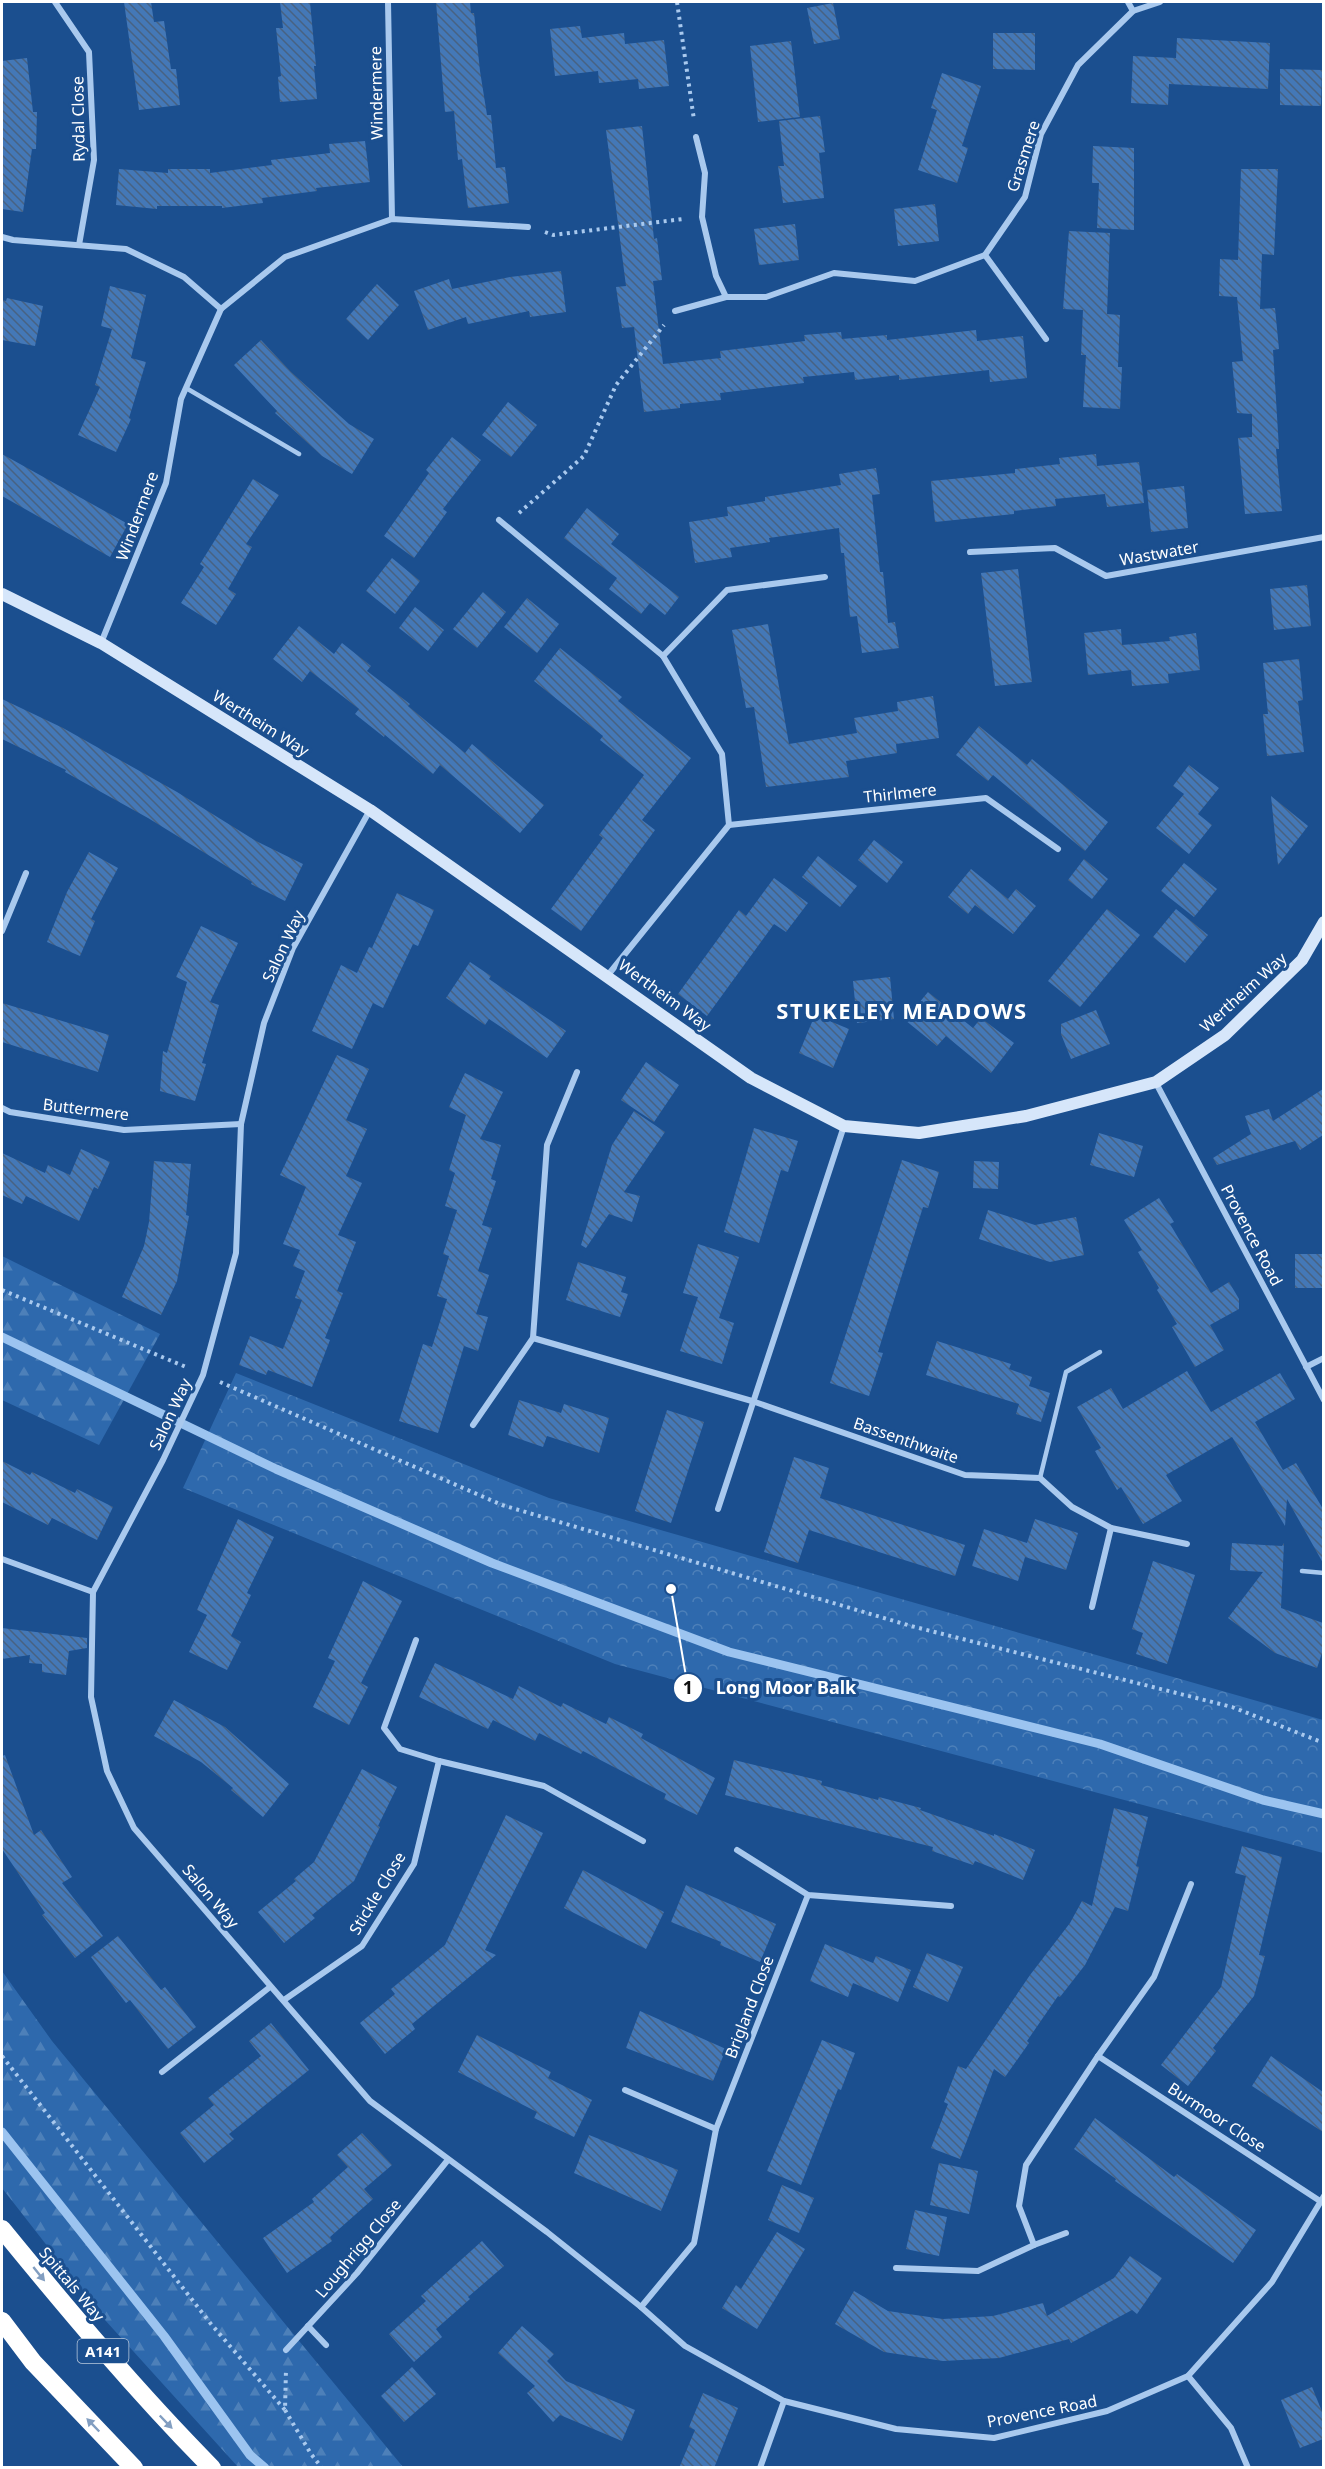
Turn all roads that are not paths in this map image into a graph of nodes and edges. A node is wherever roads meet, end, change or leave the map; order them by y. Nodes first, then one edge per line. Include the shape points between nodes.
1 (55, 2) edge
2 (388, 2) edge
3 (1128, 2) edge
4 (1160, 2) edge
5 (1133, 11) junction
6 (696, 137) road end
7 (392, 219) junction
8 (528, 226) road end
9 (2, 237) edge
10 (79, 245) junction
11 (985, 255) junction
12 (726, 297) junction
13 (221, 309) junction
14 (675, 311) road end
15 (1046, 339) dead end
16 (186, 388) junction
17 (299, 454) dead end
18 (499, 520) dead end
19 (1323, 537) edge
20 (970, 552) dead end
21 (825, 577) dead end
22 (2, 594) edge
23 (101, 643) junction
24 (663, 656) junction
25 (370, 810) junction
26 (729, 825) junction
27 (1058, 849) dead end
28 (26, 873) dead end
29 (1323, 922) edge
30 (2, 930) edge
31 (608, 975) junction
32 (577, 1072) dead end
33 (1156, 1082) junction
34 (2, 1108) edge
35 (241, 1124) junction
36 (844, 1126) junction
37 (533, 1338) junction
38 (1100, 1352) dead end
39 (1323, 1358) edge
40 (1306, 1366) junction
41 (1323, 1400) edge
42 (752, 1401) junction
43 (473, 1425) dead end
44 (1040, 1478) junction
45 (718, 1509) dead end
46 (1111, 1528) junction
47 (1187, 1544) dead end
48 (2, 1559) edge
49 (1302, 1570) dead end
50 (1323, 1573) edge
51 (93, 1592) junction
52 (1092, 1607) dead end
53 (416, 1640) dead end
54 (439, 1761) junction
55 (643, 1841) dead end
56 (737, 1850) dead end
57 (1191, 1884) dead end
58 (808, 1895) junction
59 (951, 1906) dead end
60 (270, 1987) junction
61 (284, 2000) junction
62 (1098, 2056) junction
63 (162, 2072) dead end
64 (625, 2090) dead end
65 (716, 2128) junction
66 (447, 2161) junction
67 (1322, 2199) edge
68 (2, 2229) edge
69 (547, 2232) joint
70 (1066, 2233) dead end
71 (1034, 2245) junction
72 (896, 2268) dead end
73 (641, 2307) junction
74 (2, 2321) edge
75 (308, 2326) junction
76 (326, 2345) dead end
77 (286, 2350) road end
78 (1188, 2376) junction
79 (784, 2401) junction
80 (134, 2468) edge
81 (212, 2468) edge
82 (760, 2468) edge
83 (1248, 2468) edge

1 - 10 street, Rydal Close via 89,52 94,160
2 - 7 street, Windermere
3 - 5 street
4 - 5 street, Grasmere
5 - 11 street, Grasmere via 1078,65 1041,134 1025,197
6 - 12 street via 705,173 702,217
7 - 8 street, Windermere
7 - 13 street, Windermere via 285,257
9 - 10 street
10 - 13 street via 126,249 184,277
11 - 12 street via 915,281 834,273 766,297
11 - 15 street
12 - 14 street
13 - 16 street, Windermere
16 - 17 lane
16 - 23 street, Windermere via 166,483
18 - 24 street
19 - 20 street, Wastwater via 1106,576 1055,548
21 - 24 street via 727,590
22 - 23 street, Wertheim Way
23 - 25 street, Wertheim Way
24 - 26 street via 722,754
25 - 31 street, Wertheim Way
25 - 35 street, Salon Way via 293,948 264,1023
26 - 27 street, Thirlmere via 986,798
26 - 31 street
28 - 30 street
29 - 33 street, Wertheim Way via 1302,960 1225,1035
31 - 36 street, Wertheim Way via 751,1078
32 - 37 street via 547,1145
33 - 36 street, Wertheim Way via 1026,1116 919,1133
33 - 40 street, Provence Road
34 - 35 street, Buttermere via 124,1130
35 - 51 street, Salon Way via 236,1253 203,1375
36 - 42 street
37 - 42 street, Bassenthwaite
37 - 43 street
38 - 44 lane via 1066,1372
39 - 40 street
40 - 41 street, Provence Road
42 - 44 street, Bassenthwaite via 965,1475
42 - 45 street
44 - 46 street via 1072,1507
46 - 47 street
46 - 52 street
48 - 51 street
49 - 50 lane
51 - 60 street, Salon Way via 91,1697 107,1771 134,1828
53 - 54 street via 384,1728 400,1749
54 - 55 street via 544,1786
54 - 61 street, Stickle Close via 414,1864 362,1946
56 - 58 street
57 - 62 street via 1154,1977
58 - 59 street
58 - 65 street, Brigland Close
60 - 61 street, Salon Way
60 - 63 street
61 - 66 street, Salon Way via 370,2101
62 - 67 street, Burmoor Close
62 - 71 street via 1026,2165 1018,2206
64 - 65 street
65 - 73 street, Brigland Close via 694,2243
66 - 69 street, Salon Way
66 - 75 street, Loughrigg Close via 357,2273
67 - 78 street, Provence Road via 1272,2282
68 -> 81 highway, Spittals Way / A141 via 79,2324
69 - 73 street, Provence Road
70 - 71 street
71 - 72 street via 978,2271
73 - 79 street, Provence Road via 685,2346
80 -> 74 highway via 33,2362
75 - 76 street
75 - 77 street, Loughrigg Close
78 - 79 street, Provence Road via 1107,2411 994,2438 896,2429
78 - 83 street via 1231,2428
79 - 82 street

